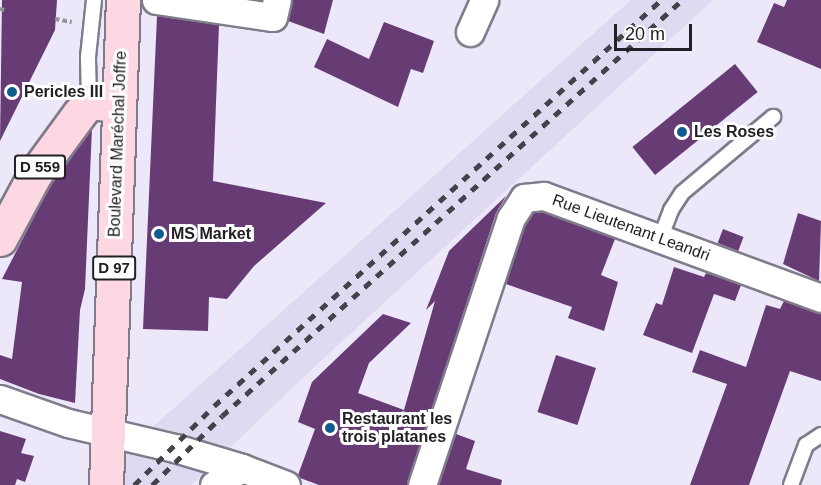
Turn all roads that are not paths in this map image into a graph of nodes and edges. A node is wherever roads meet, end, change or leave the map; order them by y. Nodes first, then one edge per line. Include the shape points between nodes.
1 (94, 0) edge
2 (123, 0) edge
3 (156, 0) edge
4 (484, 0) edge
5 (275, 9) edge
6 (470, 32) dead end
7 (104, 104) junction
8 (773, 117) dead end
9 (660, 238) junction
10 (0, 239) edge
11 (821, 298) edge
12 (0, 399) edge
13 (109, 432) junction
14 (821, 435) edge
15 (242, 468) junction
16 (106, 485) edge
17 (214, 485) edge
18 (286, 485) edge
19 (422, 485) edge
20 (791, 485) edge

1 - 7 lane via 88,57
2 - 7 main road, Boulevard Maréchal Joffre / D 97
3 - 5 street
4 - 6 street
7 - 10 main road, D 559 via 36,174
7 - 13 main road, Boulevard Maréchal Joffre / D 97
8 - 9 lane via 682,193
9 - 11 street, Rue Lieutenant Leandri
9 - 19 street, Rue Lieutenant Leandri via 544,196 529,196 520,202
12 - 13 street via 68,423
13 - 15 street
13 - 16 main road, D 97
14 - 20 lane via 806,445
15 - 17 street
15 - 18 street

